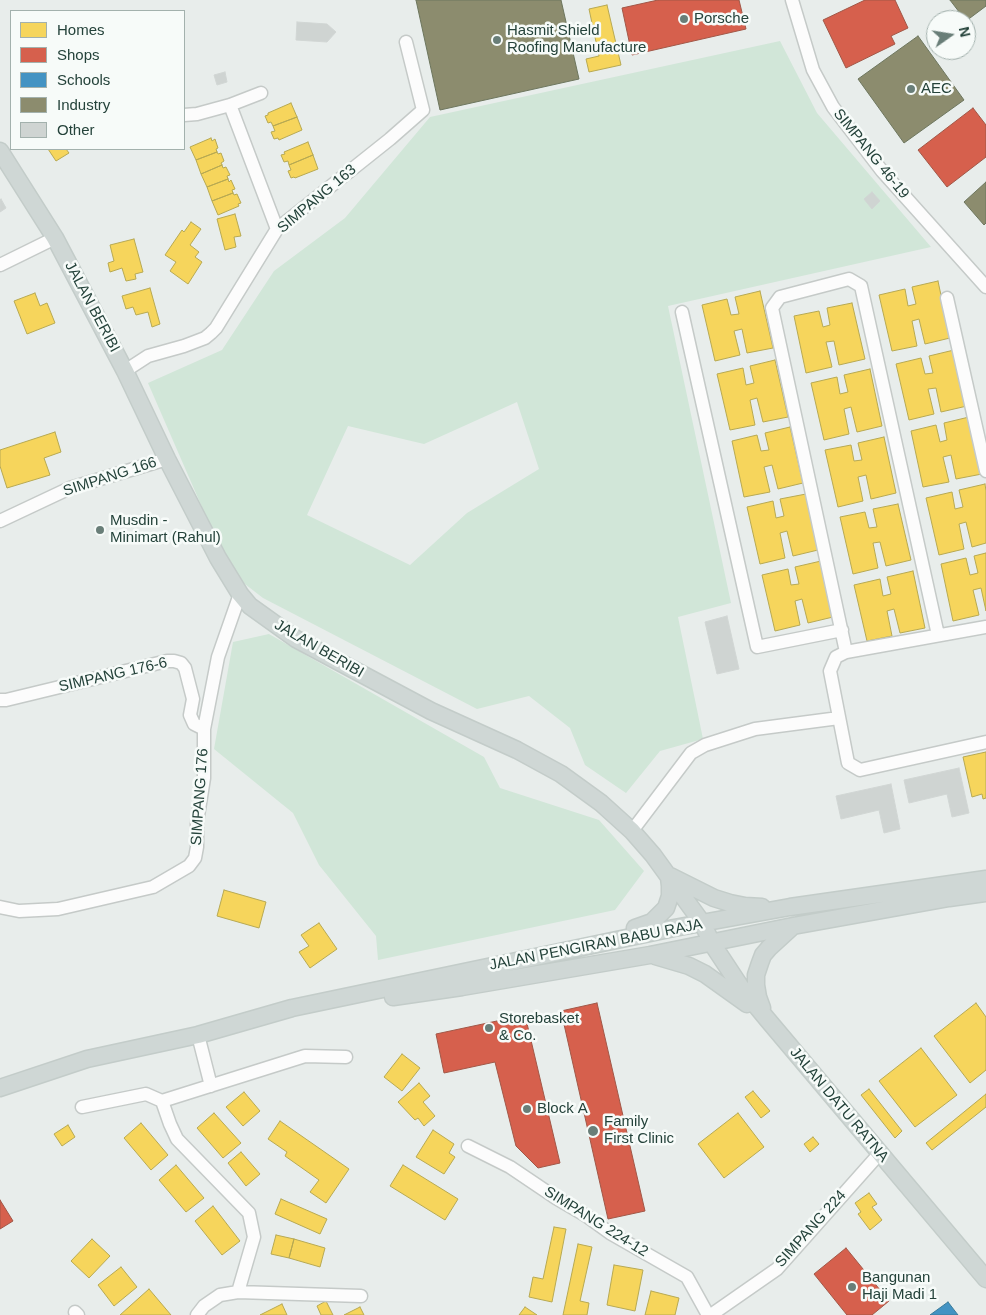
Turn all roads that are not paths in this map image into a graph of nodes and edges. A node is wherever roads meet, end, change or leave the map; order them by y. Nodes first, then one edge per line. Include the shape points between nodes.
1 (792, 0) edge
2 (406, 42) dead end
3 (261, 93) dead end
4 (230, 105) junction
5 (185, 115) edge
6 (0, 151) edge
7 (277, 229) junction
8 (55, 238) junction
9 (0, 265) edge
10 (986, 287) edge
11 (947, 298) dead end
12 (682, 312) dead end
13 (125, 371) junction
14 (167, 460) junction
15 (986, 471) edge
16 (0, 521) edge
17 (240, 594) junction
18 (986, 626) edge
19 (842, 630) junction
20 (938, 636) junction
21 (846, 652) junction
22 (0, 700) edge
23 (839, 718) junction
24 (204, 729) junction
25 (986, 742) edge
26 (632, 831) junction
27 (668, 875) junction
28 (986, 879) edge
29 (986, 893) edge
30 (0, 907) edge
31 (790, 907) junction
32 (703, 924) junction
33 (793, 926) junction
34 (711, 942) junction
35 (573, 949) junction
36 (650, 954) junction
37 (767, 1020) junction
38 (204, 1034) junction
39 (346, 1057) dead end
40 (211, 1086) junction
41 (0, 1088) edge
42 (162, 1101) junction
43 (82, 1107) dead end
44 (468, 1146) dead end
45 (880, 1153) junction
46 (986, 1279) edge
47 (238, 1292) junction
48 (361, 1296) dead end
49 (197, 1315) edge
50 (710, 1315) edge

1 - 10 street, SIMPANG 46-19 via 812,70 833,107 882,172
2 - 7 street, SIMPANG 163 via 423,110
3 - 4 street
4 - 5 street
4 - 7 street
6 - 8 main road, JALAN BERIBI
7 - 13 street, SIMPANG 163 via 211,334 148,356
8 - 9 street
8 - 13 main road, JALAN BERIBI
11 - 15 street
12 - 19 street via 756,647
13 - 14 main road, JALAN BERIBI
14 - 16 street, SIMPANG 166 via 70,488
14 - 17 main road, JALAN BERIBI
17 - 24 street, SIMPANG 176 via 218,658
17 - 26 main road, JALAN BERIBI via 250,606 296,639 431,711 561,774 600,802
18 - 20 street
19 - 20 street via 772,308 780,297 849,279 861,286
19 - 21 street
20 - 21 street
21 - 23 street via 836,657 830,671
22 - 24 street, SIMPANG 176-6 via 174,661 185,668 193,699 190,715 194,724
23 - 25 street via 848,763 860,770
23 - 26 street via 755,729 705,745 691,753
24 - 30 street, SIMPANG 176 via 204,778 197,822 197,847 189,866 154,887 58,909 19,911
26 - 27 main road, JALAN BERIBI
27 - 31 main road via 730,903
27 - 32 main road, JALAN BERIBI
27 - 35 main road via 670,896 666,908 652,922
28 - 31 main road, JALAN PENGIRAN BABU RAJA
29 - 33 main road, JALAN PENGIRAN BABU RAJA
31 - 32 main road, JALAN PENGIRAN BABU RAJA
32 - 34 main road, JALAN DATU RATNA
32 - 35 main road, JALAN PENGIRAN BABU RAJA
33 - 34 main road, JALAN PENGIRAN BABU RAJA
33 - 37 main road via 763,955 756,975 758,997
34 - 36 main road, JALAN PENGIRAN BABU RAJA
34 - 37 main road, JALAN DATU RATNA
35 - 38 main road, JALAN PENGIRAN BABU RAJA via 292,1008
36 - 37 main road via 704,974
36 - 38 main road, JALAN PENGIRAN BABU RAJA via 389,998
37 - 45 main road, JALAN DATU RATNA
38 - 40 street
38 - 41 main road, JALAN PENGIRAN BABU RAJA via 87,1058
39 - 40 street via 305,1056
40 - 42 street
42 - 43 street via 146,1094
42 - 47 street via 177,1139 249,1213 254,1238
44 - 50 street, SIMPANG 224-12 via 510,1167 610,1233 687,1277
45 - 46 main road, JALAN DATU RATNA
45 - 50 street, SIMPANG 224 via 777,1268
47 - 48 street
47 - 49 street via 220,1295

